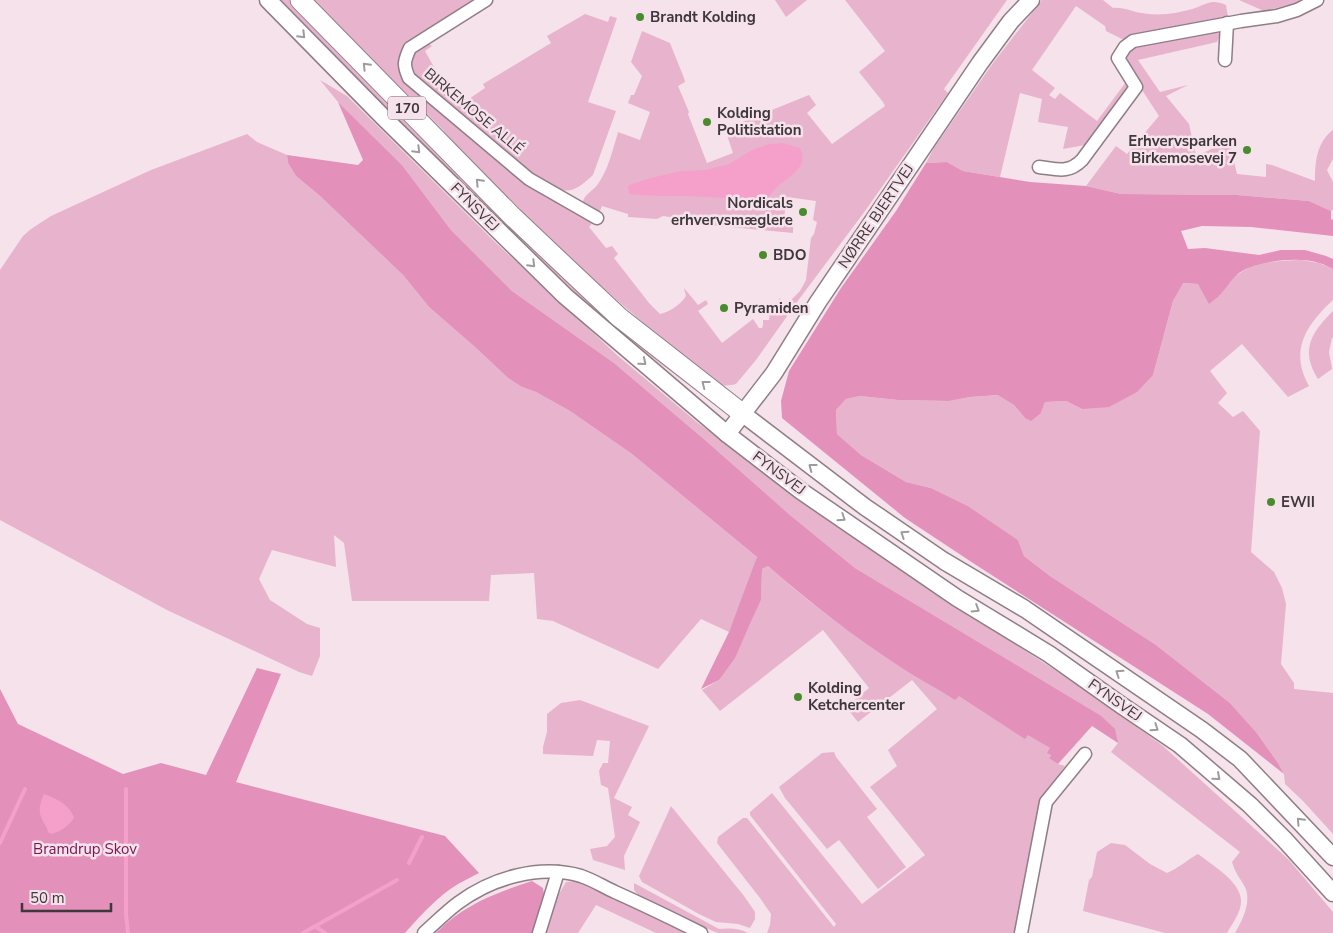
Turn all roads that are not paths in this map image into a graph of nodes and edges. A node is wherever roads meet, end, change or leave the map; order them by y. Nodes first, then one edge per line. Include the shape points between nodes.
1 (268, 0) edge
2 (300, 0) edge
3 (486, 0) edge
4 (1022, 0) edge
5 (1031, 0) edge
6 (1317, 0) edge
7 (1011, 21) junction
8 (1227, 24) junction
9 (1225, 60) dead end
10 (1038, 167) dead end
11 (597, 218) dead end
12 (743, 414) junction
13 (727, 434) junction
14 (1085, 754) dead end
15 (1333, 857) edge
16 (558, 872) junction
17 (1333, 893) edge
18 (424, 933) edge
19 (539, 933) edge
20 (702, 933) edge
21 (1021, 933) edge

1 -> 13 main road, FYNSVEJ / 170 via 565,296
12 -> 2 highway, FYNSVEJ / 170 via 619,317 513,217
3 - 11 street, BIRKEMOSE ALLÉ via 410,48 405,59 409,78 530,179
4 - 7 main road, NØRRE BJERTVEJ
5 - 7 main road, NØRRE BJERTVEJ
6 - 8 street via 1287,14
7 - 12 main road, NØRRE BJERTVEJ via 818,302 774,373
8 - 9 street
8 - 10 street via 1133,41 1125,47 1118,58 1136,87 1134,90 1076,167 1066,170
12 - 13 main road, NØRRE BJERTVEJ
15 -> 12 main road, FYNSVEJ / 170 via 1240,759 1202,730 1025,609 865,507
13 -> 17 main road, FYNSVEJ / 170 via 957,598 1049,654 1180,745 1250,805
14 - 21 street via 1046,802
16 - 18 street via 523,874 485,887 458,902
16 - 19 street
16 - 20 street via 582,877

